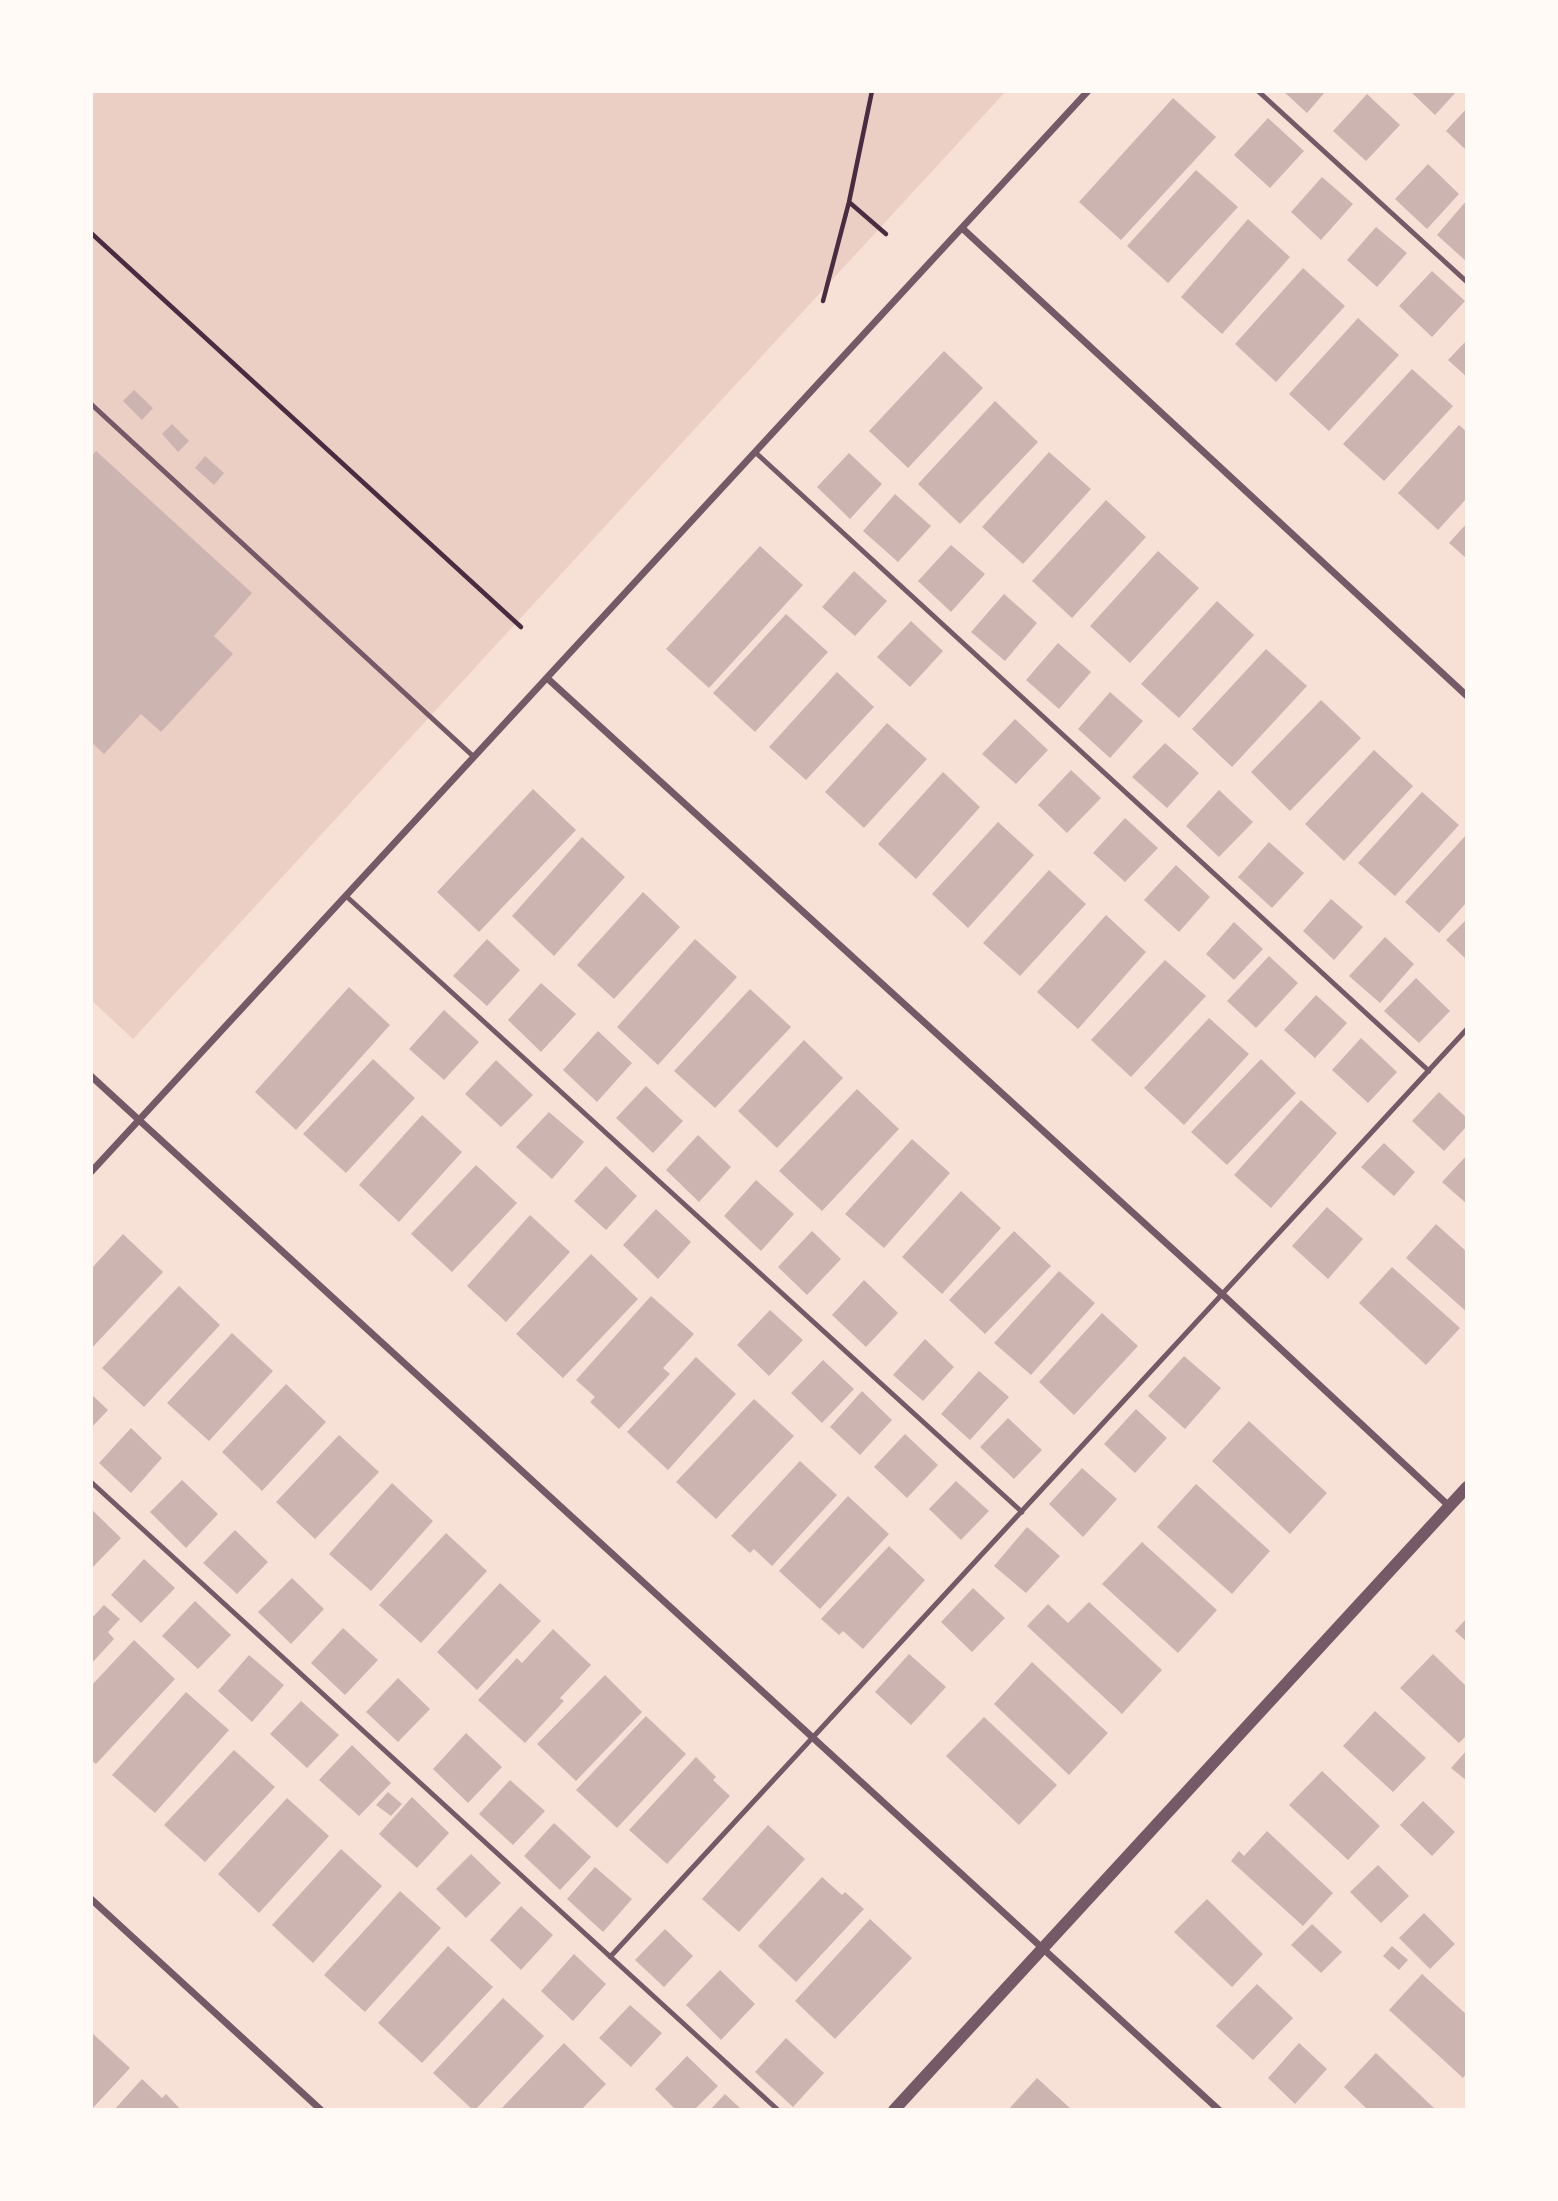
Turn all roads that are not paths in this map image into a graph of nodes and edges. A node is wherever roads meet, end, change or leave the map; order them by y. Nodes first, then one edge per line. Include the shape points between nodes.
1 (1088, 91) edge
2 (1258, 91) edge
3 (962, 228) junction
4 (1467, 282) edge
5 (91, 404) edge
6 (755, 452) junction
7 (547, 678) junction
8 (1467, 696) edge
9 (474, 757) junction
10 (346, 896) junction
11 (1467, 1029) edge
12 (1429, 1071) junction
13 (91, 1076) edge
14 (139, 1120) junction
15 (91, 1172) edge
16 (1223, 1295) junction
17 (91, 1482) edge
18 (1467, 1487) edge
19 (1449, 1506) junction
20 (1022, 1512) junction
21 (813, 1738) junction
22 (91, 1899) edge
23 (1043, 1948) junction
24 (610, 1957) junction
25 (321, 2110) edge
26 (778, 2110) edge
27 (894, 2110) edge
28 (1219, 2110) edge

1 - 3 street
2 - 4 lane
3 - 6 street
3 - 8 street
5 - 9 lane
6 - 7 street
6 - 12 lane
7 - 9 street
7 - 16 street
9 - 10 street
10 - 14 street
10 - 20 lane
11 - 12 lane
12 - 16 lane
13 - 14 street
14 - 15 street
14 - 21 street
16 - 19 street
16 - 20 lane
17 - 24 lane
18 - 19 street
19 - 23 street
20 - 21 lane
21 - 23 street
21 - 24 lane
22 - 25 street
23 - 27 street
23 - 28 street
24 - 26 lane

